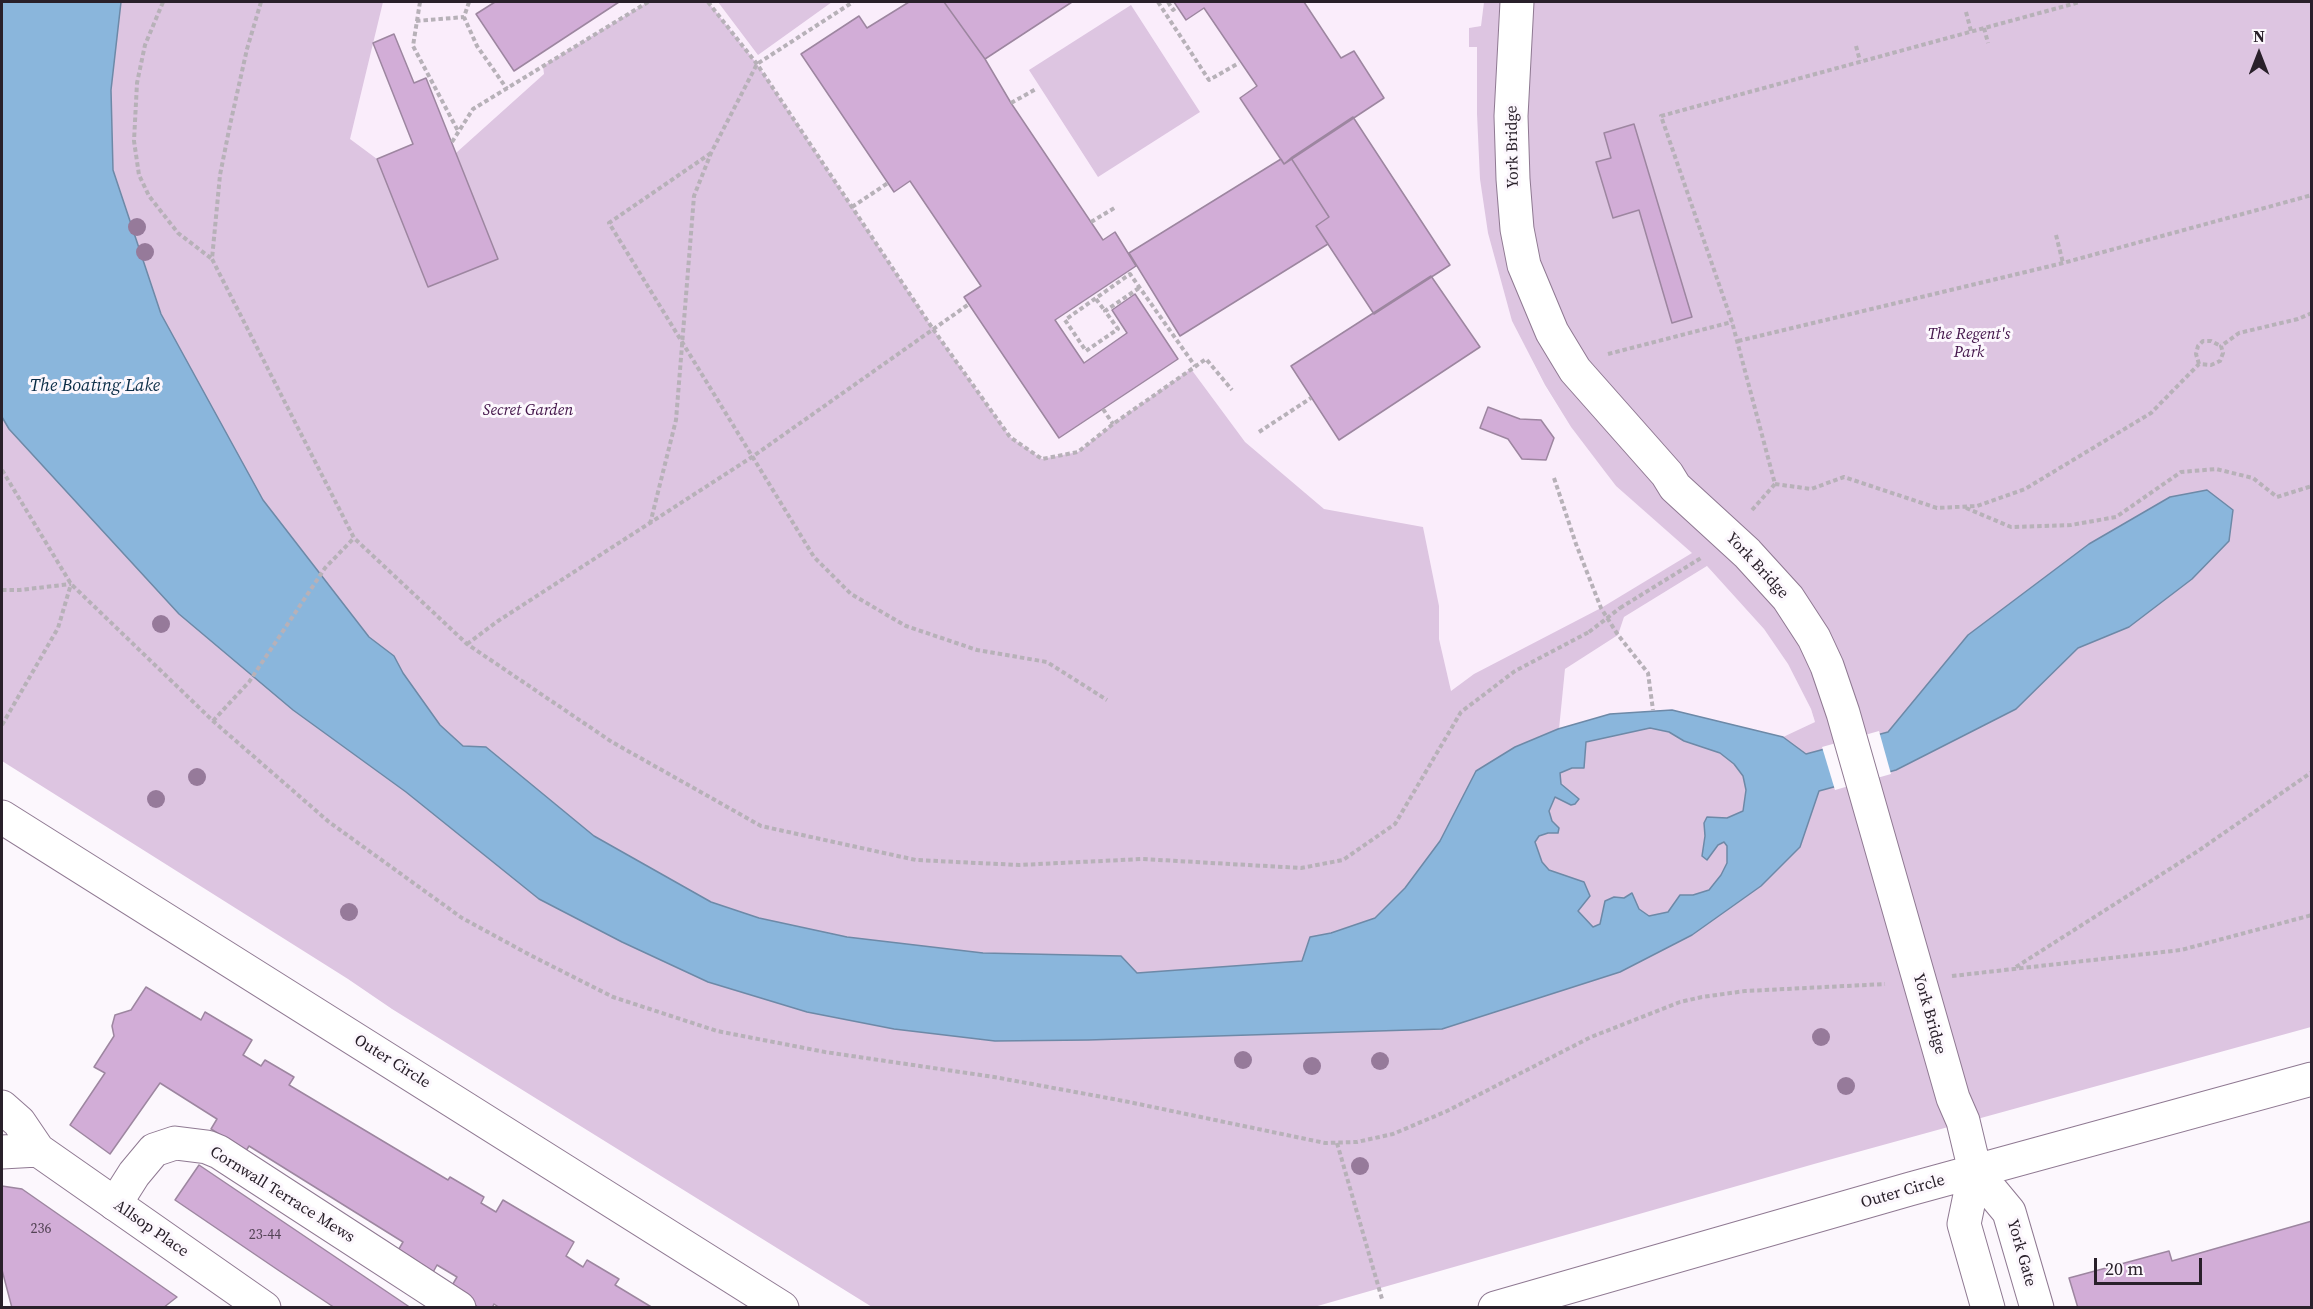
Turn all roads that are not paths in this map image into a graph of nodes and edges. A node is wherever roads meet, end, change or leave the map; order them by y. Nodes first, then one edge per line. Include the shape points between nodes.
1 (1517, 2) edge
2 (2, 817) edge
3 (2312, 1079) edge
4 (2, 1107) edge
5 (38, 1150) junction
6 (2, 1152) edge
7 (1975, 1171) junction
8 (115, 1204) junction
9 (264, 1308) edge
10 (459, 1308) edge
11 (782, 1308) edge
12 (1495, 1308) edge
13 (1988, 1308) edge
14 (2037, 1308) edge

1 - 7 street, York Bridge via 1512,169 1524,265 1552,332 1575,370 1675,487 1747,553 1788,598 1819,648 1843,712
2 - 11 street, Outer Circle
3 - 7 street, Outer Circle
4 - 5 street, Allsop Place via 23,1127
5 - 6 street
5 - 8 street, Allsop Place
7 - 12 street, Outer Circle
7 - 13 street via 1964,1224
7 - 14 street, York Gate via 2009,1212
8 - 9 street, Allsop Place
8 - 10 street, Cornwall Terrace Mews via 154,1150 175,1143 207,1147

